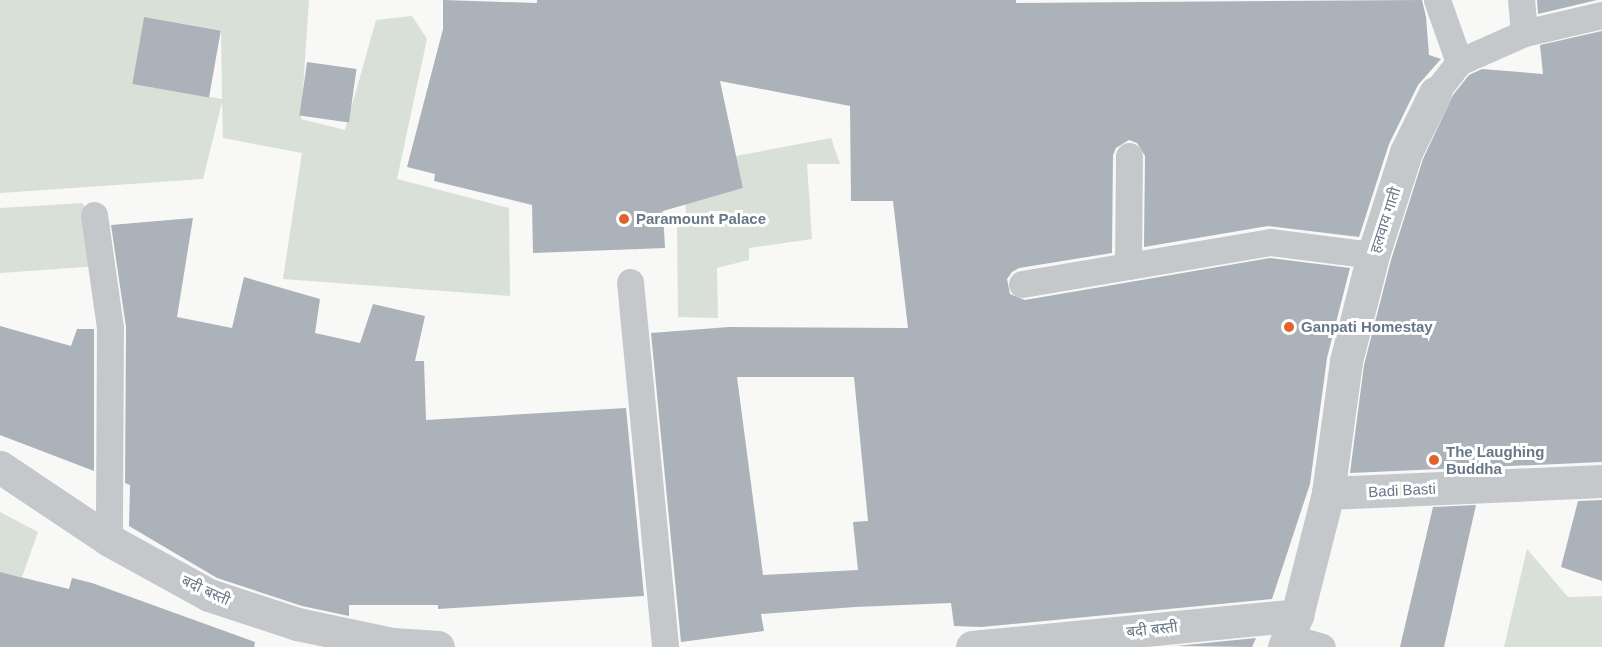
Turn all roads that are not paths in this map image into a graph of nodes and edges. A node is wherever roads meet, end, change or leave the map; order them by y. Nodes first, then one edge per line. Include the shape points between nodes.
1 (1437, 0) edge
2 (1521, 0) edge
3 (1602, 15) edge
4 (1524, 33) junction
5 (1459, 62) junction
6 (1435, 93) joint
7 (1130, 156) dead end
8 (94, 215) dead end
9 (1373, 255) junction
10 (1128, 266) junction
11 (630, 282) dead end
12 (1022, 284) dead end
13 (0, 467) edge
14 (1602, 481) edge
15 (1328, 493) junction
16 (109, 540) junction
17 (1289, 633) edge
18 (300, 636) edge
19 (379, 644) edge
20 (438, 647) edge
21 (665, 647) edge
22 (972, 647) edge
23 (1322, 647) edge

1 - 5 lane
2 - 4 lane
3 - 4 lane, हलवाय गाती
4 - 5 lane, हलवाय गाती
5 - 6 lane, हलवाय गाती
6 - 9 street, हलवाय गाती via 1406,152
7 - 10 lane
8 - 16 lane via 110,327
9 - 10 lane via 1270,242
9 - 15 street, हलवाय गाती via 1346,361
10 - 12 lane
11 - 21 lane
13 - 16 street, बदी बस्ती
14 - 15 street, Badi Basti
15 - 17 street
16 - 18 street, बदी बस्ती via 209,595
17 - 22 street, बदी बस्ती
17 - 23 lane
18 - 19 street, बदी बस्ती
19 - 20 street, बदी बस्ती

